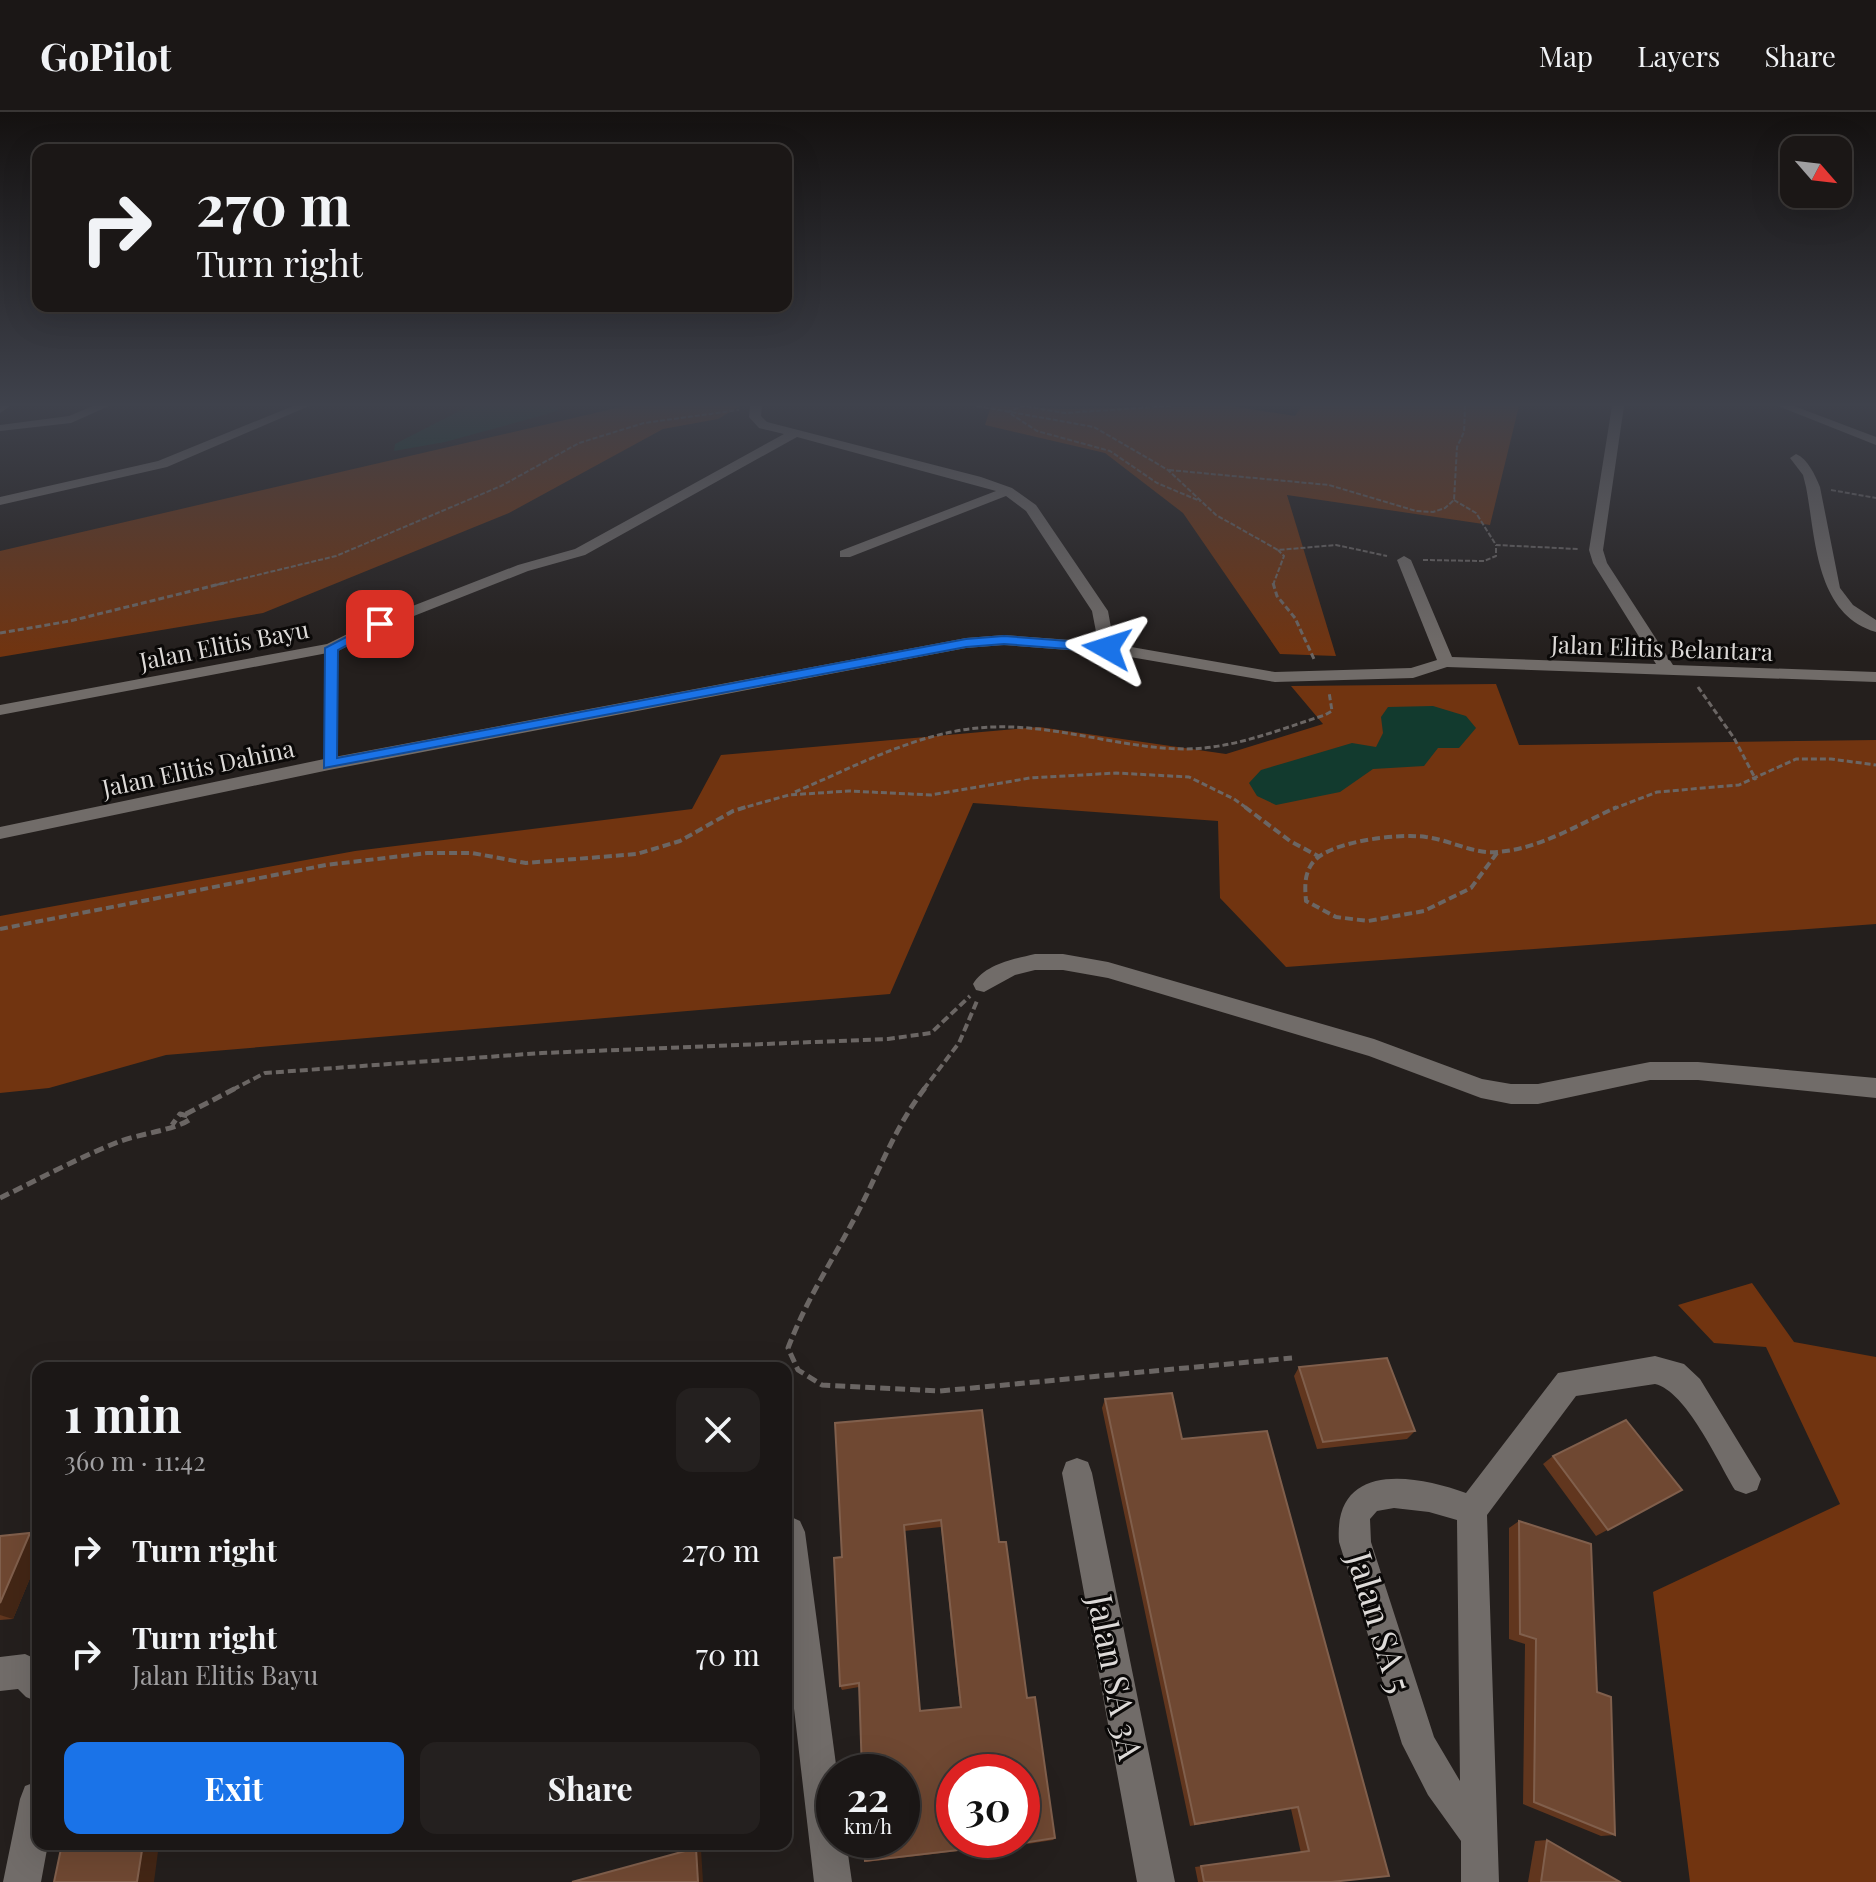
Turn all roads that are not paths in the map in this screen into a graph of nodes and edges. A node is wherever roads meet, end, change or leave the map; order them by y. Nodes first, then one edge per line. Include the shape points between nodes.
1 (54, 489) edge
2 (695, 489) edge
3 (1000, 489) edge
4 (1605, 489) edge
5 (1813, 489) edge
6 (1007, 491) junction
7 (0, 501) edge
8 (845, 554) dead end
9 (1404, 560) road end
10 (1876, 627) edge
11 (332, 648) junction
12 (1107, 648) junction
13 (1446, 662) junction
14 (1674, 672) junction
15 (1876, 677) edge
16 (0, 710) edge
17 (329, 764) junction
18 (0, 833) edge
19 (984, 984) road end
20 (1876, 1088) edge
21 (1077, 1473) dead end
22 (1746, 1479) dead end
23 (1472, 1510) junction
24 (792, 1556) edge
25 (0, 1674) edge
26 (32, 1679) edge
27 (32, 1830) edge
28 (1480, 1837) junction
29 (22, 1882) edge
30 (833, 1882) edge
31 (1156, 1882) edge
32 (1480, 1882) edge

1 - 7 street
2 - 11 street, Jalan Elitis Bayu via 580,552 523,568
3 - 6 street
4 - 14 street via 1596,550 1600,563
5 - 10 street via 1833,589 1848,608
6 - 8 street
6 - 12 street via 1031,508 1100,611
9 - 13 street
11 - 16 street, Jalan Elitis Bayu
11 - 17 lane
12 - 13 street, Jalan Elitis Dahina via 1255,675 1413,673
12 - 17 street, Jalan Elitis Dahina via 1004,640 966,643
13 - 14 street, Jalan Elitis Belantara
14 - 15 street, Jalan Elitis Belantara
17 - 18 street, Jalan Elitis Dahina
19 - 20 street via 1009,968 1035,962 1108,970 1511,1094 1538,1094 1650,1071
21 - 31 street, Jalan SA 3A
22 - 23 street via 1690,1389 1674,1374 1655,1370 1568,1383
23 - 28 street
23 - 28 street, Jalan SA 5 via 1418,1493 1377,1495 1358,1510 1354,1525 1419,1744
24 - 30 street
25 - 26 street via 25,1671
27 - 29 street
28 - 32 street

